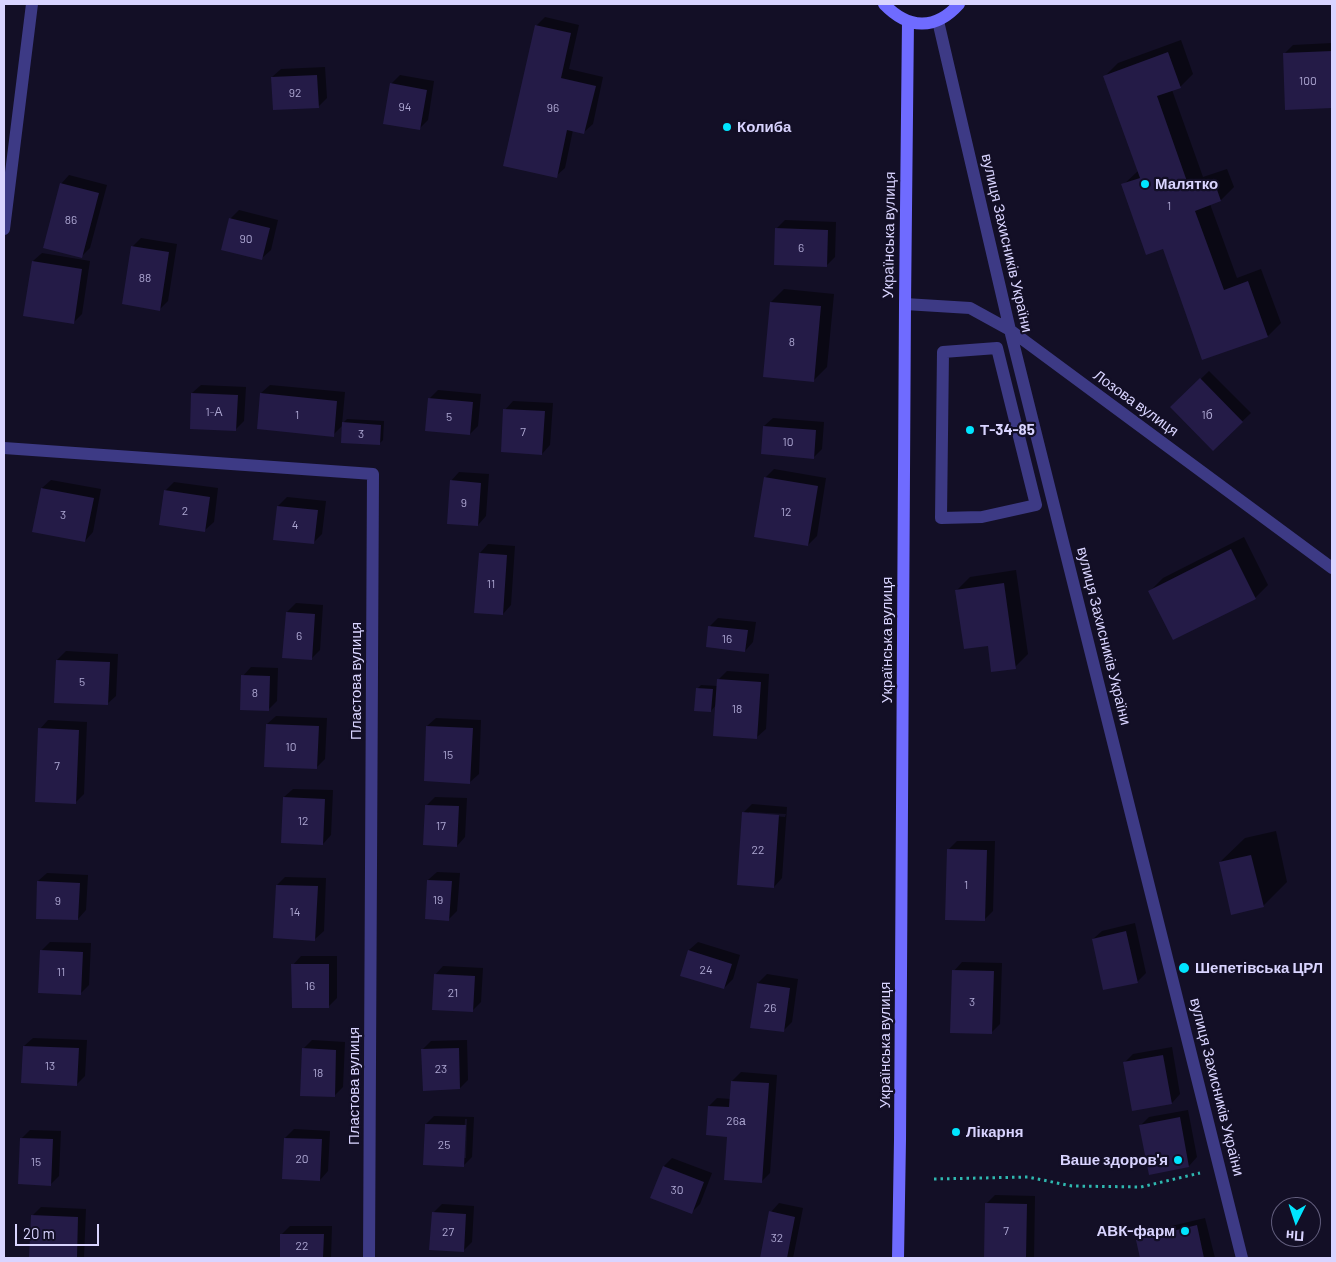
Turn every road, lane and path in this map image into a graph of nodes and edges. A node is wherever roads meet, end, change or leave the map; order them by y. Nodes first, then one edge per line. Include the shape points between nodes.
1 (32, 4) edge
2 (884, 4) edge
3 (959, 4) edge
4 (908, 21) junction
5 (938, 21) junction
6 (4, 229) edge
7 (905, 304) junction
8 (1010, 330) junction
9 (4, 448) edge
10 (1036, 505) joint
11 (1332, 568) edge
12 (1220, 1168) junction
13 (934, 1179) dead end
14 (369, 1258) edge
15 (898, 1258) edge
16 (1242, 1258) edge

1 - 6 street
2 - 4 main road via 894,15
3 - 5 main road
4 - 5 main road via 923,24
4 - 7 main road, Українська вулиця
5 - 8 street, вулиця Захисників України
7 - 8 street, Лозова вулиця via 970,308
7 - 15 main road, Українська вулиця
8 - 11 street, Лозова вулиця
8 - 12 street, вулиця Захисників України
9 - 14 street, Пластова вулиця via 373,474
10 - 10 street via 982,517 941,518 943,352 997,348
12 - 13 path via 1141,1187 1072,1186 1028,1177
12 - 16 street, вулиця Захисників України

